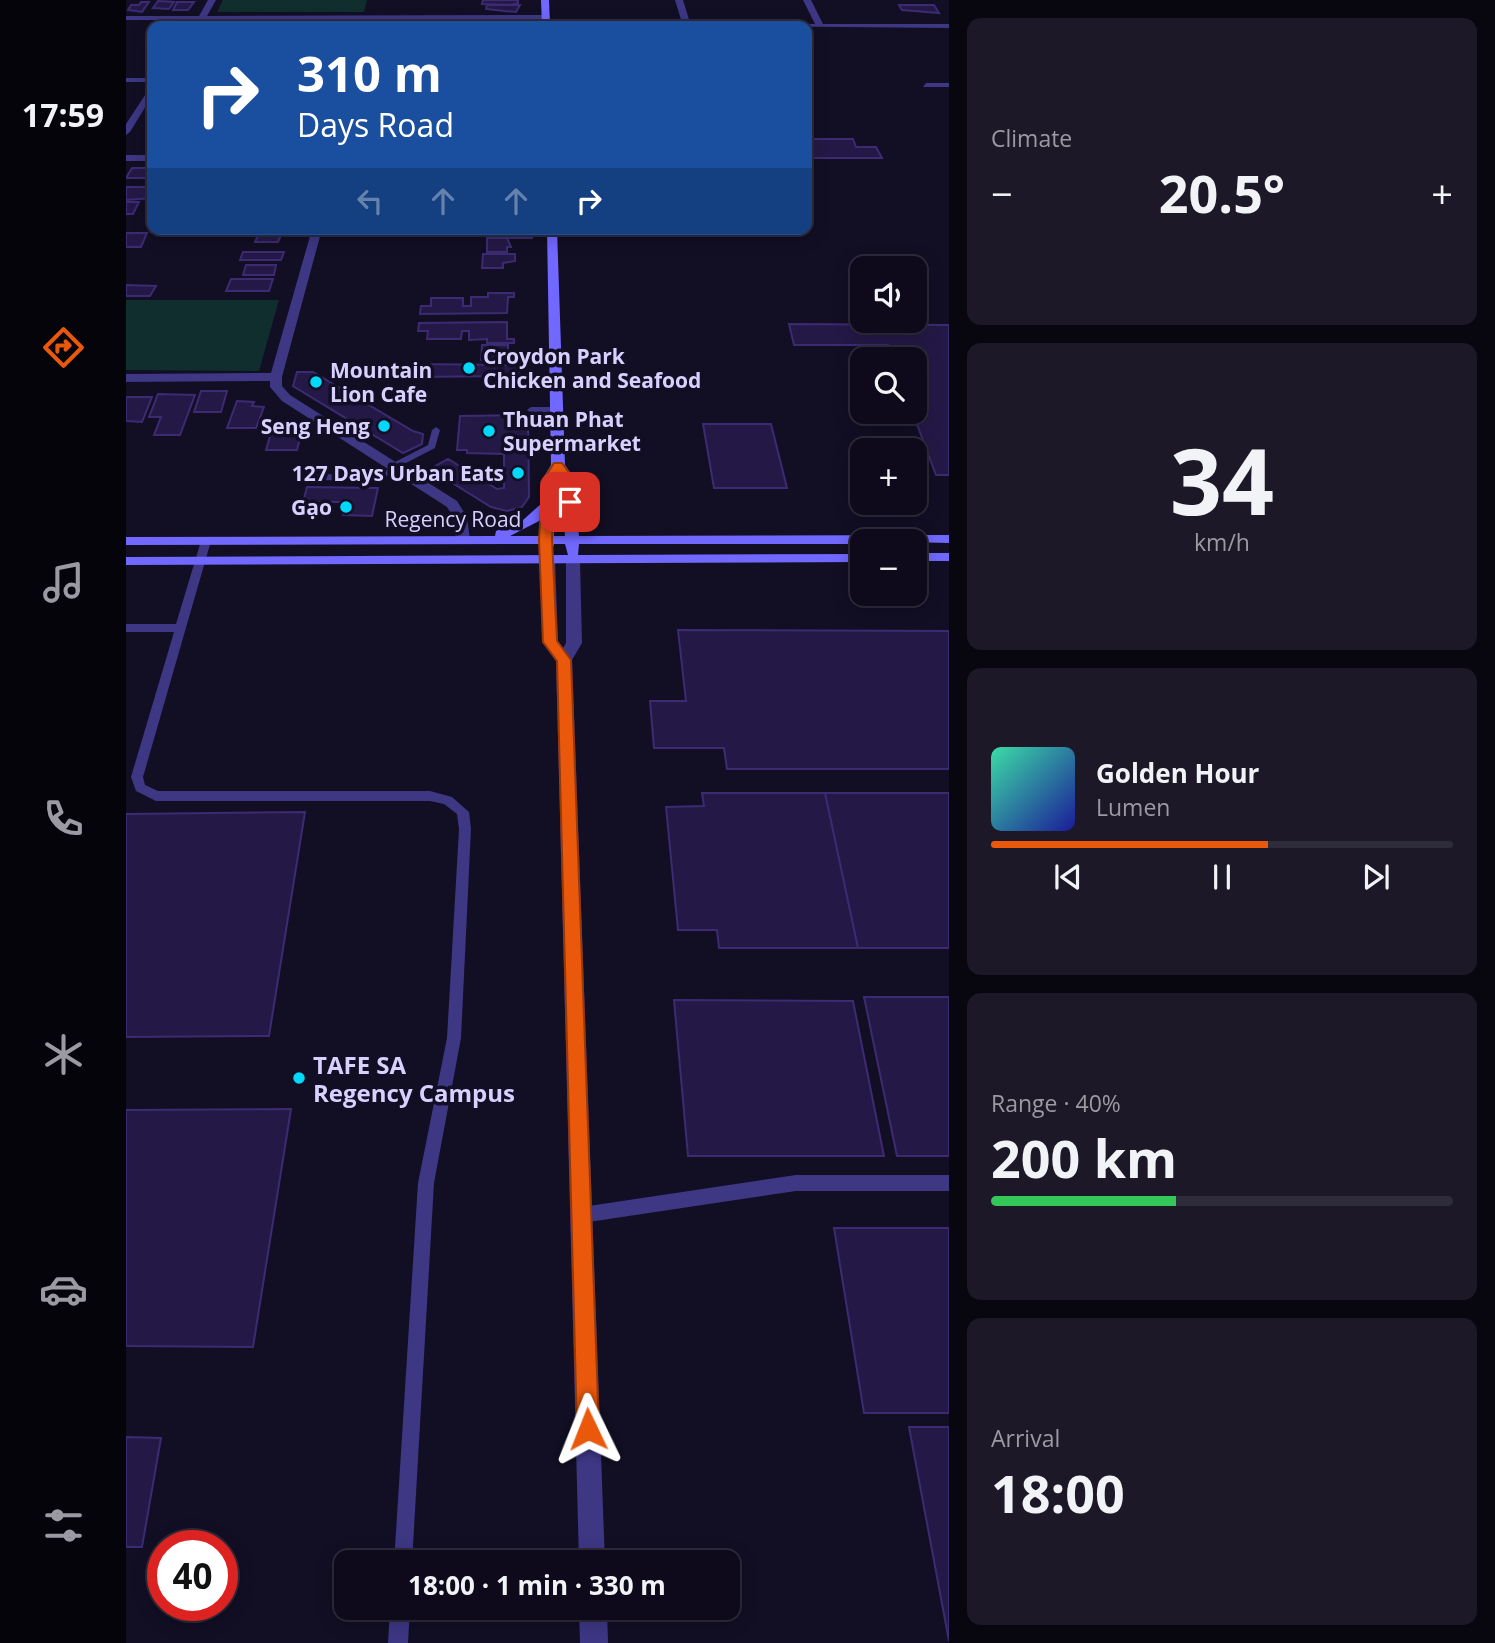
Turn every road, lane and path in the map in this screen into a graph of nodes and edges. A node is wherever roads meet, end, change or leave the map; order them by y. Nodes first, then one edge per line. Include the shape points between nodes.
1 (212, 0) edge
2 (545, 0) edge
3 (679, 0) edge
4 (807, 0) edge
5 (480, 17) junction
6 (126, 18) edge
7 (202, 18) junction
8 (200, 21) edge
9 (479, 21) edge
10 (533, 21) edge
11 (546, 21) edge
12 (685, 21) edge
13 (812, 26) edge
14 (820, 26) junction
15 (949, 26) edge
16 (126, 80) edge
17 (147, 80) edge
18 (926, 85) dead end
19 (949, 85) edge
20 (147, 97) edge
21 (141, 105) junction
22 (147, 105) edge
23 (126, 132) edge
24 (126, 158) edge
25 (147, 158) edge
26 (315, 235) edge
27 (552, 235) edge
28 (276, 377) junction
29 (126, 378) edge
30 (527, 386) dead end
31 (556, 386) junction
32 (531, 410) dead end
33 (557, 410) junction
34 (436, 430) dead end
35 (558, 465) junction
36 (396, 467) junction
37 (315, 477) dead end
38 (548, 503) junction
39 (949, 539) edge
40 (470, 540) junction
41 (546, 540) junction
42 (573, 540) junction
43 (126, 541) edge
44 (206, 541) junction
45 (927, 557) edge
46 (949, 557) edge
47 (850, 558) edge
48 (548, 559) junction
49 (573, 559) junction
50 (126, 561) edge
51 (201, 561) junction
52 (126, 628) edge
53 (182, 628) junction
54 (564, 660) junction
55 (949, 1184) edge
56 (582, 1215) junction
57 (404, 1550) edge
58 (592, 1550) edge
59 (399, 1620) edge
60 (593, 1620) edge
61 (398, 1643) edge
62 (594, 1643) edge

1 - 7 street
2 - 11 main road
3 - 12 street
4 - 14 street
5 - 7 street via 375,13
5 - 9 street
5 - 10 street
6 - 7 street
7 - 8 street
13 - 14 street
14 - 15 street
16 - 17 street
18 - 19 street
20 - 21 street
21 - 22 street
21 - 23 street
24 - 25 street
26 - 28 street
27 - 31 main road
28 - 29 street
28 - 36 street via 276,387 286,398
30 - 31 lane
31 - 33 main road
32 - 33 lane
33 - 35 main road
34 - 36 lane via 432,446
35 - 38 main road via 549,480
35 - 42 main road via 567,478
36 - 37 lane via 377,478
36 - 40 street via 452,504
38 - 40 main road via 542,514 517,530
38 - 41 main road
39 - 42 main road, Regency Road
40 - 41 main road, Regency Road
40 - 44 main road, Regency Road
41 - 42 main road, Regency Road
41 - 48 main road
42 - 49 main road
43 - 44 main road, Regency Road
44 - 51 lane
45 - 46 main road
47 - 49 main road, Regency Road
48 - 49 main road, Regency Road
48 - 51 main road, Regency Road
48 - 54 street via 550,642
49 - 54 street via 574,643
50 - 51 main road, Regency Road
51 - 53 lane
52 - 53 lane
53 - 57 lane via 137,777 140,788 156,796 430,796 448,800 463,812 454,1038 426,1183
54 - 56 street
55 - 56 lane via 796,1183
56 - 58 street
59 - 61 lane
60 - 62 street

